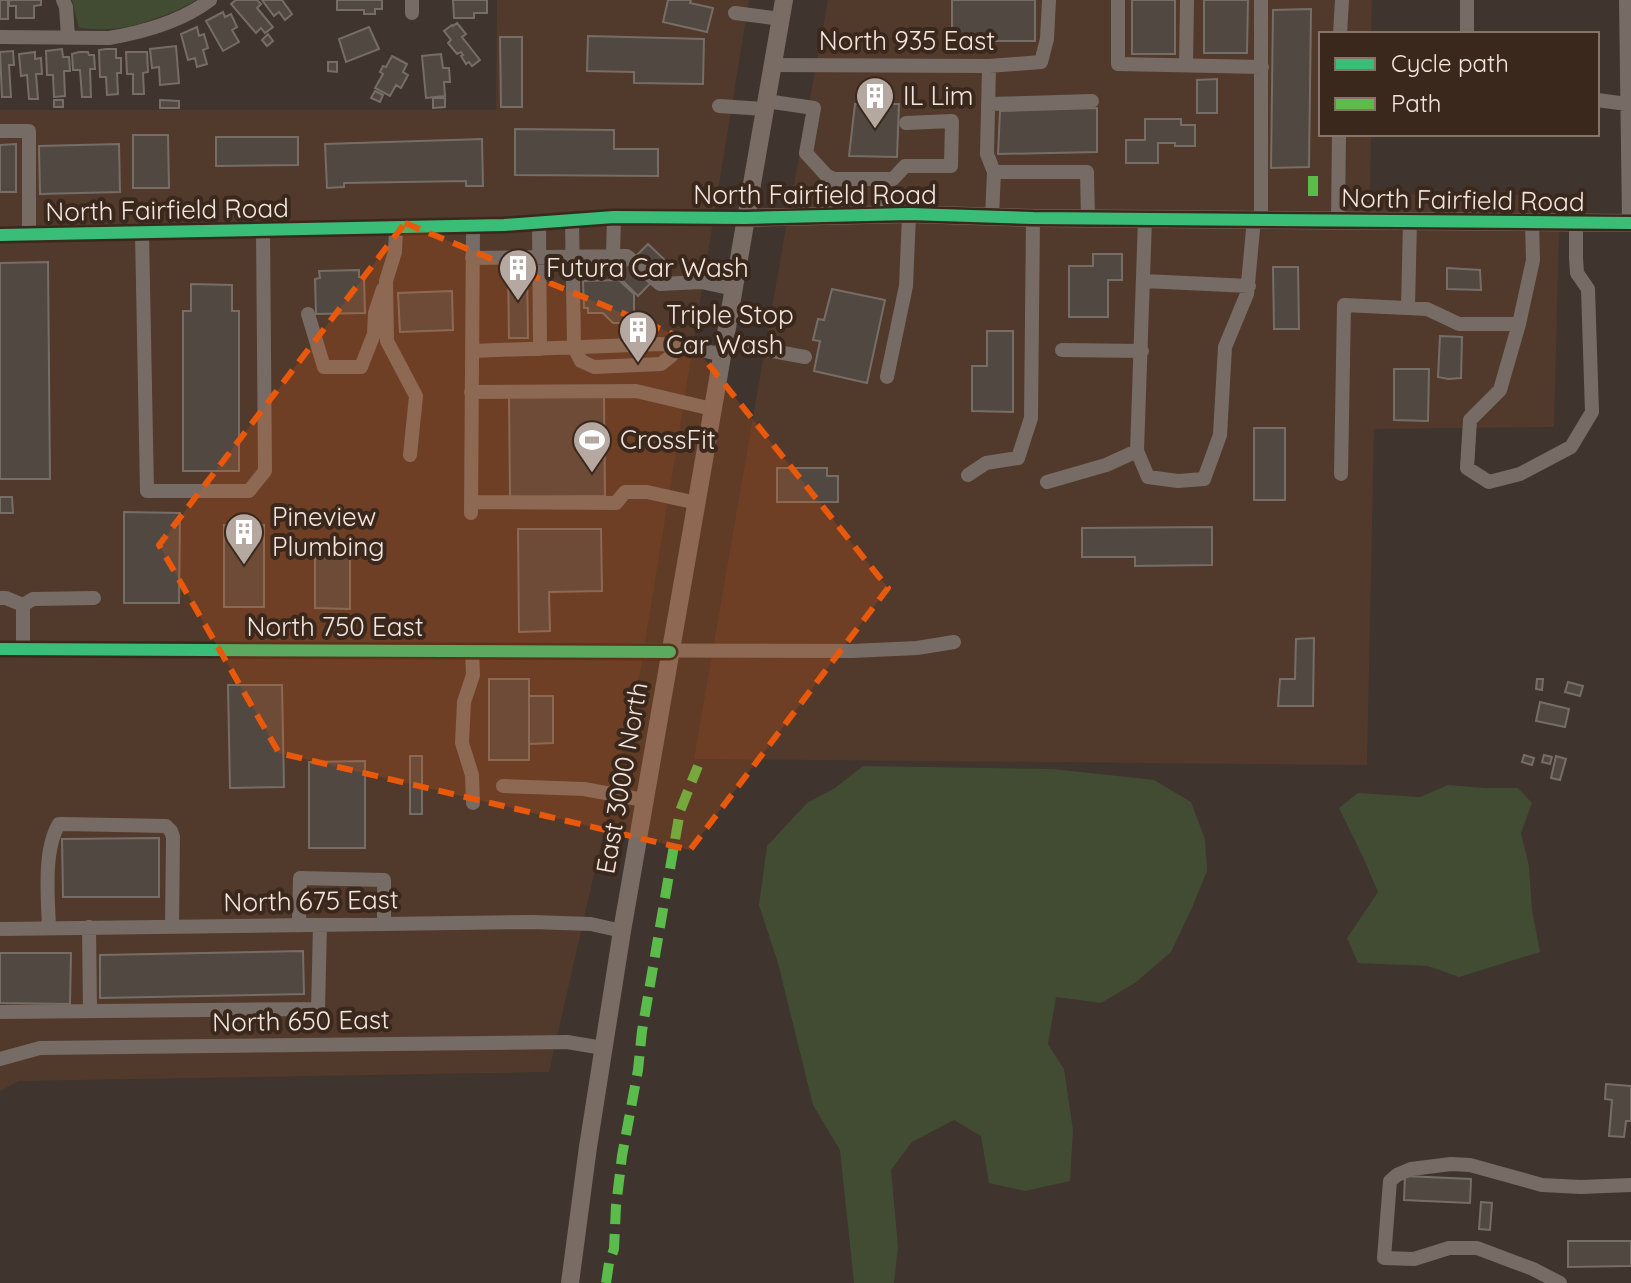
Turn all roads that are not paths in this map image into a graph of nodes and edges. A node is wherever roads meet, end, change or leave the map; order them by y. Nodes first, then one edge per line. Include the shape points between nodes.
1 (63, 0) edge
2 (210, 0) edge
3 (784, 0) edge
4 (1049, 0) edge
5 (1118, 0) edge
6 (1187, 0) edge
7 (1261, 0) edge
8 (1342, 0) edge
9 (1467, 0) edge
10 (1626, 0) edge
11 (735, 13) dead end
12 (781, 19) junction
13 (1340, 32) edge
14 (1467, 32) edge
15 (0, 37) edge
16 (68, 37) junction
17 (772, 65) junction
18 (1186, 65) junction
19 (989, 66) junction
20 (1262, 67) junction
21 (1599, 100) edge
22 (1092, 101) dead end
23 (988, 104) junction
24 (1627, 104) junction
25 (765, 105) junction
26 (719, 106) dead end
27 (906, 123) dead end
28 (0, 131) edge
29 (1339, 136) edge
30 (994, 172) junction
31 (834, 179) junction
32 (883, 179) junction
33 (909, 214) junction
34 (831, 215) junction
35 (882, 215) junction
36 (614, 217) junction
37 (992, 217) junction
38 (746, 218) junction
39 (1033, 218) junction
40 (1088, 218) junction
41 (1145, 219) junction
42 (572, 220) junction
43 (1258, 220) junction
44 (1338, 221) junction
45 (1410, 221) junction
46 (539, 222) junction
47 (1532, 222) junction
48 (1576, 223) junction
49 (1630, 223) edge
50 (473, 226) junction
51 (396, 228) junction
52 (263, 230) junction
53 (142, 232) junction
54 (29, 234) junction
55 (0, 235) edge
56 (613, 256) junction
57 (539, 257) junction
58 (573, 257) junction
59 (472, 258) junction
60 (386, 281) junction
61 (1144, 281) junction
62 (1249, 286) junction
63 (734, 289) junction
64 (1408, 307) junction
65 (308, 314) dead end
66 (1519, 324) junction
67 (574, 347) junction
68 (540, 349) junction
69 (723, 349) junction
70 (1062, 350) dead end
71 (472, 351) junction
72 (1142, 351) junction
73 (805, 357) dead end
74 (887, 377) dead end
75 (471, 392) junction
76 (712, 409) junction
77 (1137, 451) junction
78 (410, 455) dead end
79 (1341, 474) dead end
80 (968, 475) dead end
81 (1047, 482) dead end
82 (697, 503) junction
83 (0, 598) edge
84 (94, 598) dead end
85 (23, 605) junction
86 (954, 642) dead end
87 (0, 649) edge
88 (23, 649) junction
89 (472, 650) junction
90 (670, 652) junction
91 (503, 786) dead end
92 (644, 800) junction
93 (473, 803) dead end
94 (384, 924) junction
95 (299, 925) junction
96 (320, 925) junction
97 (89, 927) junction
98 (172, 927) junction
99 (49, 928) junction
100 (0, 929) edge
101 (622, 931) junction
102 (90, 1011) junction
103 (0, 1012) edge
104 (603, 1048) junction
105 (0, 1059) edge
106 (1631, 1185) edge
107 (570, 1283) edge
108 (1560, 1283) edge

1 - 16 street
2 - 16 street via 174,22 125,35
3 - 12 main road, East 3000 North
4 - 19 street, North 935 East via 1041,62
5 - 18 street via 1118,64
6 - 18 street
7 - 20 street
8 - 13 street
9 - 14 street
10 - 24 street
11 - 12 street
12 - 17 main road, East 3000 North
15 - 16 street
17 - 19 street, North 935 East
17 - 25 main road, East 3000 North
18 - 20 street
19 - 23 street
20 - 43 street
21 - 24 street
22 - 23 street
23 - 30 street via 987,154
24 - 49 street
25 - 26 street
25 - 31 street via 814,108 806,153
25 - 38 main road, East 3000 North
27 - 32 street via 952,121 951,166 905,166 893,179
28 - 54 street via 29,131
29 - 44 street
30 - 37 street
30 - 40 street via 1087,172
31 - 32 street
31 - 34 street
32 - 35 street
33 - 35 main road, North Fairfield Road
33 - 37 main road, North Fairfield Road
33 - 74 street via 906,286
34 - 35 main road, North Fairfield Road
34 - 38 main road, North Fairfield Road
36 - 38 street, North Fairfield Road
36 - 42 street, North Fairfield Road
36 - 56 street
37 - 39 main road, North Fairfield Road
38 - 63 main road, East 3000 North
39 - 40 main road, North Fairfield Road
39 - 80 street via 1031,418 1018,458 986,463
40 - 41 main road, North Fairfield Road
41 - 43 main road, North Fairfield Road
41 - 61 street
42 - 46 street, North Fairfield Road
42 - 58 street
43 - 44 main road, North Fairfield Road
43 - 62 street
44 - 45 main road, North Fairfield Road
45 - 47 main road, North Fairfield Road
45 - 64 street
46 - 50 street, North Fairfield Road
46 - 57 street
47 - 48 main road, North Fairfield Road
47 - 66 street via 1533,260
48 - 49 main road, North Fairfield Road
48 - 66 street via 1577,273 1588,289 1592,412 1571,447 1520,474 1489,482 1467,468 1470,420 1500,390
50 - 51 street, North Fairfield Road
50 - 59 street
51 - 52 street, North Fairfield Road
51 - 60 street
52 - 53 street, North Fairfield Road
52 - 53 street via 265,471 249,491 147,491
53 - 54 street, North Fairfield Road
54 - 55 street, North Fairfield Road
56 - 58 street
56 - 63 street via 627,256 660,284 701,282
57 - 58 street
57 - 59 street
57 - 68 street
58 - 67 street
59 - 71 street
60 - 65 street via 361,367 324,367
60 - 78 street via 387,341 416,396
61 - 62 street
61 - 72 street
62 - 77 street via 1225,347 1220,435 1204,479 1148,477
63 - 69 main road, East 3000 North
64 - 66 street via 1427,309 1459,324
64 - 79 street via 1344,305
67 - 68 street
67 - 69 street
68 - 71 street
69 - 73 street
69 - 76 main road, East 3000 North
70 - 72 street
71 - 75 street
72 - 77 street
75 - 76 street via 636,391
75 - 82 street via 471,508 616,503 625,492
76 - 82 main road, East 3000 North
77 - 81 street
82 - 90 main road, East 3000 North
83 - 85 street
84 - 85 street via 33,599
85 - 88 street
86 - 90 street, North 750 East via 852,651
87 - 88 street, North 750 East
88 - 89 street, North 750 East
89 - 90 street, North 750 East
89 - 93 street via 462,743 472,775
90 - 92 main road, East 3000 North
91 - 92 street via 584,789
92 - 101 main road, East 3000 North
94 - 95 street via 384,880 300,878
94 - 96 street, North 675 East
94 - 101 street, North 675 East via 532,922
95 - 96 street, North 675 East
95 - 98 street, North 675 East
96 - 102 street via 318,1009
97 - 98 street, North 675 East
97 - 99 street, North 675 East
97 - 102 street
98 - 99 street via 173,837 166,826 59,824 52,839
99 - 100 street, North 675 East
101 - 104 main road, East 3000 North
102 - 103 street
104 - 105 street, North 650 East via 567,1042 40,1048
104 - 107 main road, East 3000 North
106 - 108 street via 1542,1185 1460,1164 1411,1169 1390,1181 1384,1258 1414,1259 1449,1248 1477,1248

